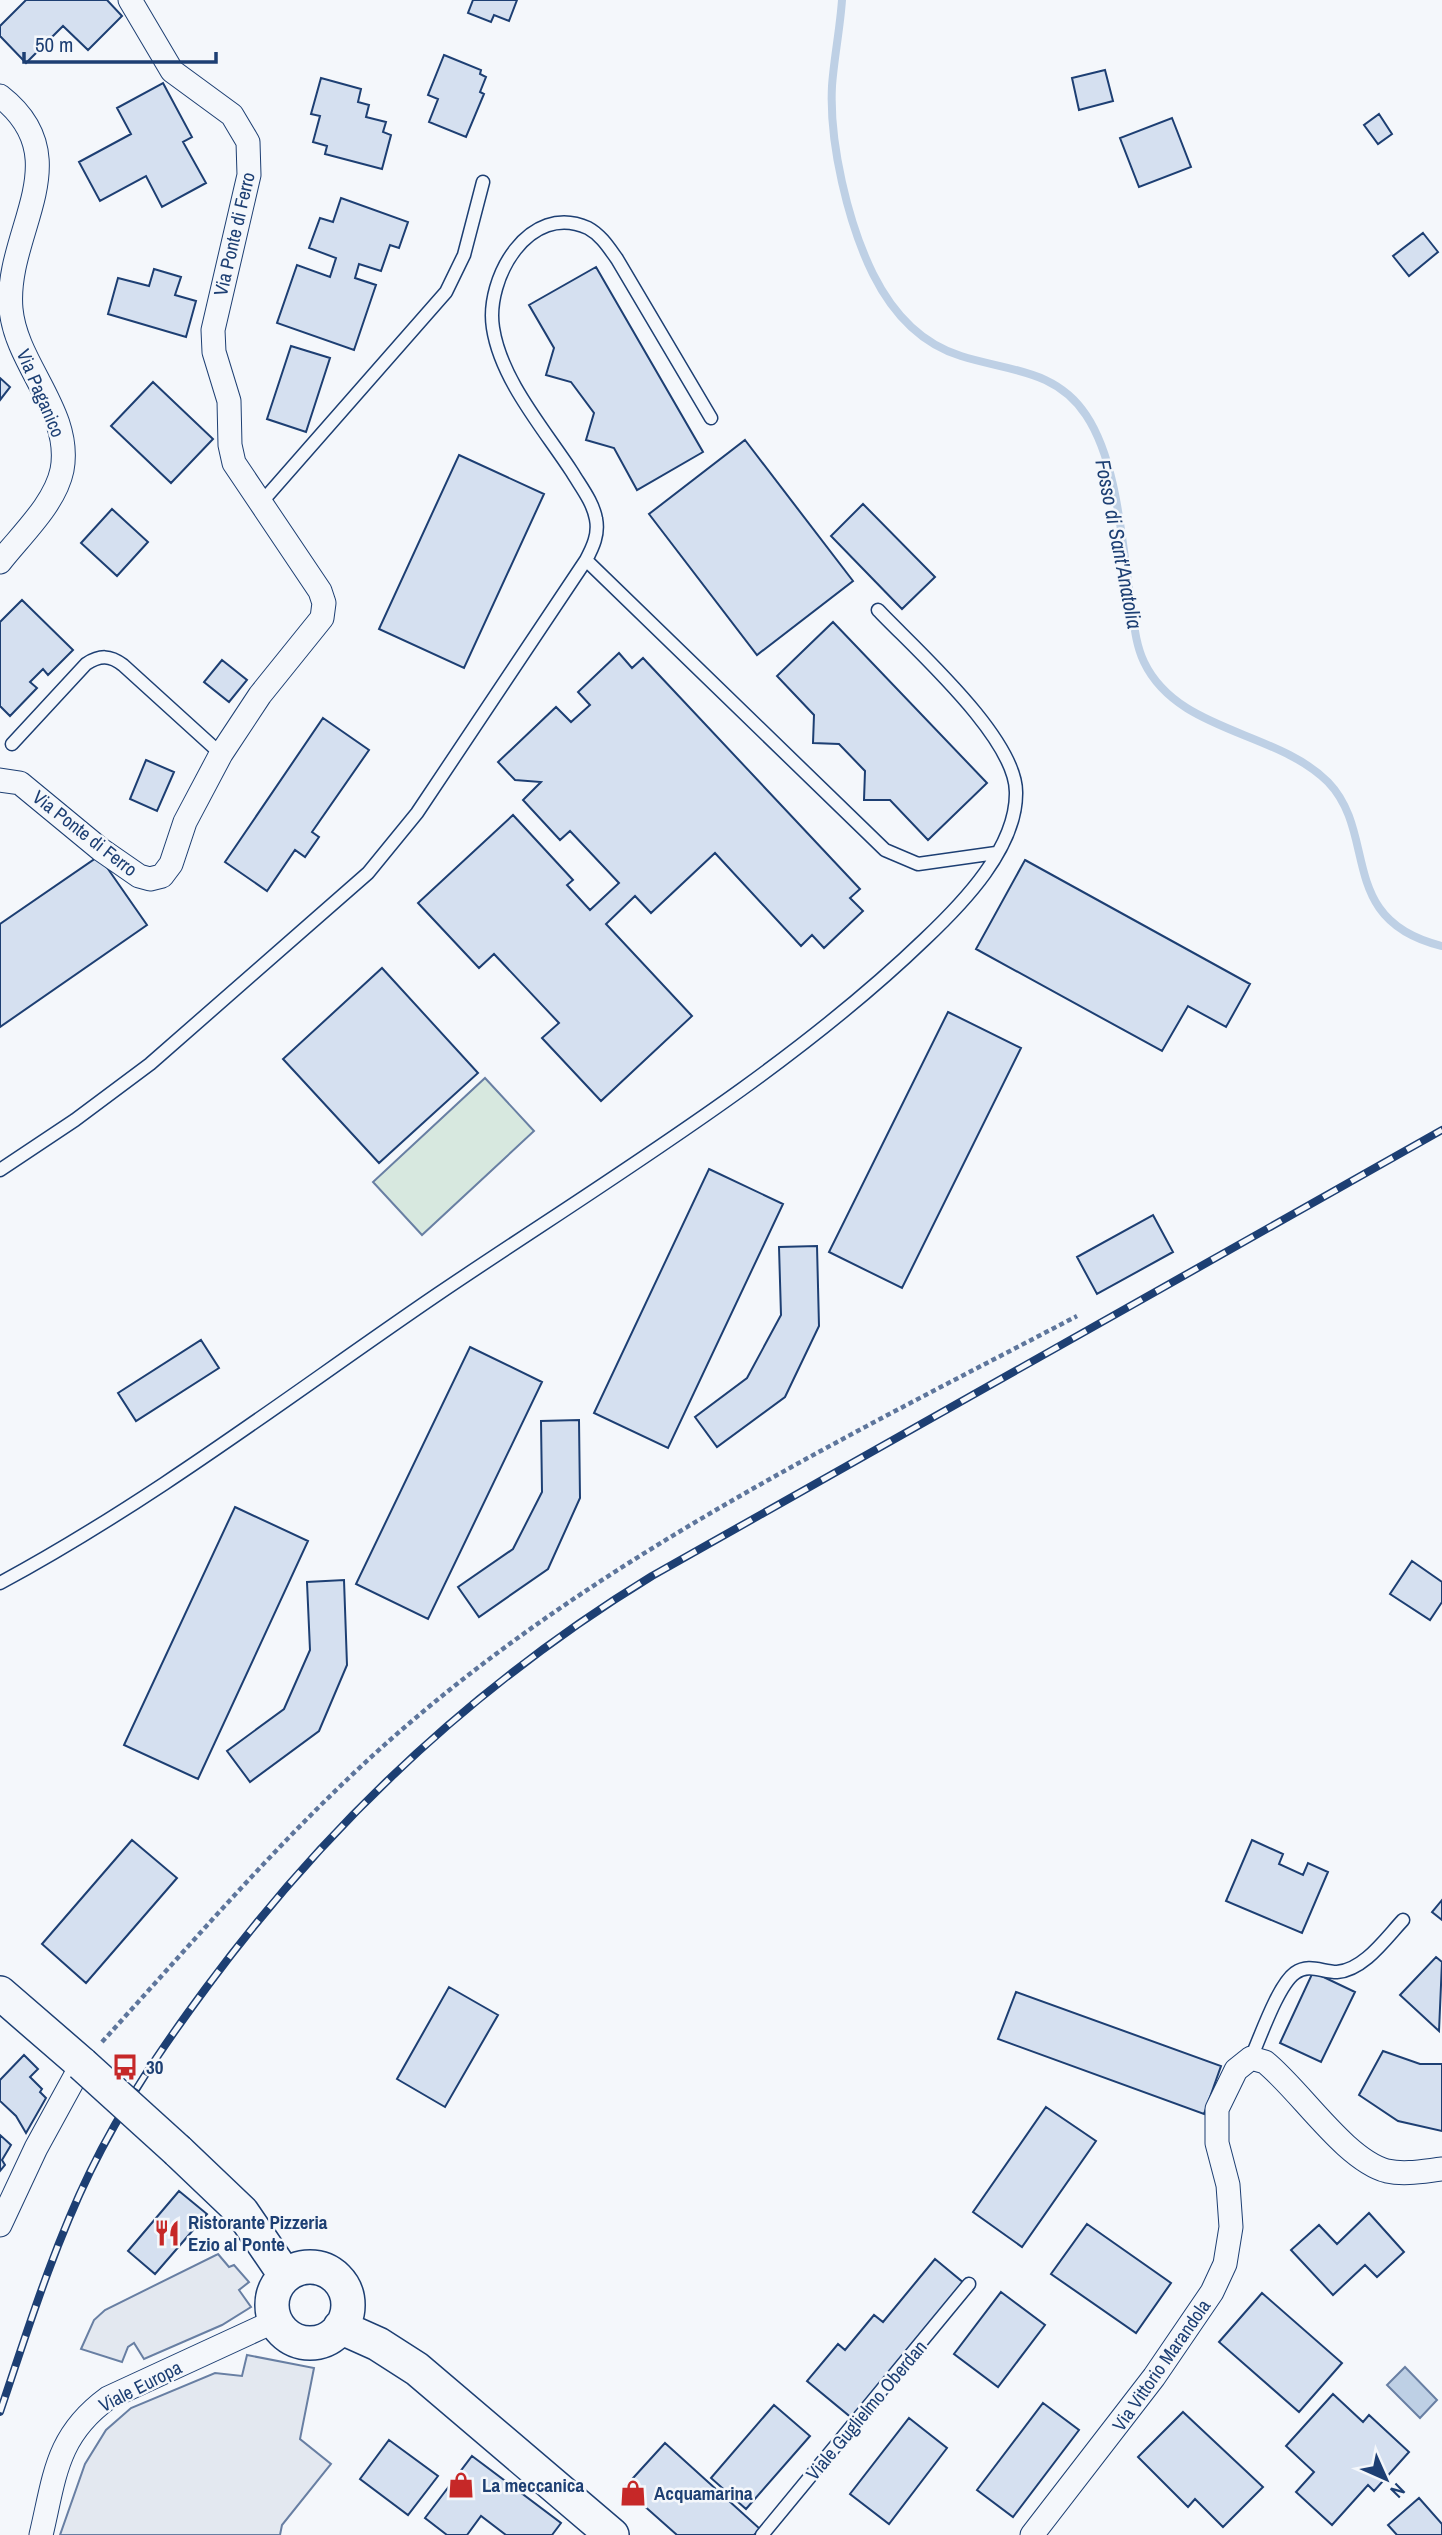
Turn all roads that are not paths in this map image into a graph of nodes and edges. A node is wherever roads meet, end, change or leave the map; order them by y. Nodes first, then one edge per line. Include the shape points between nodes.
1 (130, 0) edge
2 (0, 96) edge
3 (483, 182) dead end
4 (710, 418) dead end
5 (260, 504) junction
6 (586, 560) junction
7 (0, 562) edge
8 (878, 610) dead end
9 (12, 744) dead end
10 (221, 754) junction
11 (0, 780) edge
12 (996, 853) junction
13 (0, 1170) edge
14 (1, 1581) edge
15 (1403, 1920) dead end
16 (0, 1993) edge
17 (1251, 2058) junction
18 (82, 2064) junction
19 (1442, 2169) edge
20 (0, 2225) edge
21 (285, 2275) junction
22 (969, 2284) dead end
23 (275, 2321) junction
24 (340, 2327) junction
25 (41, 2535) edge
26 (612, 2535) edge
27 (762, 2535) edge
28 (1032, 2535) edge

1 - 5 street, Via Ponte di Ferro via 172,71 232,115 248,142 249,175 213,338 229,401 232,454
2 - 7 street, Via Paganico via 26,124 38,161 37,188 13,277 13,319 21,347 58,425 63,449 57,487
3 - 5 lane via 464,255 442,298
4 - 6 lane via 600,237 579,225 554,225 533,233 514,249 492,297 497,348 590,501 597,529
5 - 10 street, Via Ponte di Ferro via 320,591 324,611
6 - 12 lane via 885,850 918,864
6 - 13 lane via 417,813 374,866 150,1064
8 - 12 lane via 968,705 1008,761 1014,775 1015,806
9 - 10 lane via 80,669 94,659 110,657
10 - 11 street, Via Ponte di Ferro via 185,822 171,864 155,879 144,878 116,861 20,783
12 - 14 lane via 955,908 917,946 862,995 743,1085 156,1490
15 - 17 lane, Via Vittorio Marandola via 1371,1954 1350,1968 1335,1972 1310,1968 1292,1976
16 - 18 main road
17 - 19 street via 1269,2066 1365,2160 1396,2172
17 - 28 street, Via Vittorio Marandola via 1236,2070 1217,2109 1217,2143 1228,2185 1231,2227 1224,2264 1212,2292 1154,2377
18 - 20 street
18 - 21 main road, bridge via 242,2212
21 - 23 main road via 272,2298
21 - 24 main road via 313,2267 335,2276 347,2297 348,2309
22 - 27 lane, Viale Guglielmo Oberdan
23 - 24 main road via 292,2339 303,2342 328,2339
23 - 25 street, Viale Europa via 108,2398 84,2416 63,2447
24 - 26 main road via 379,2344 417,2369

